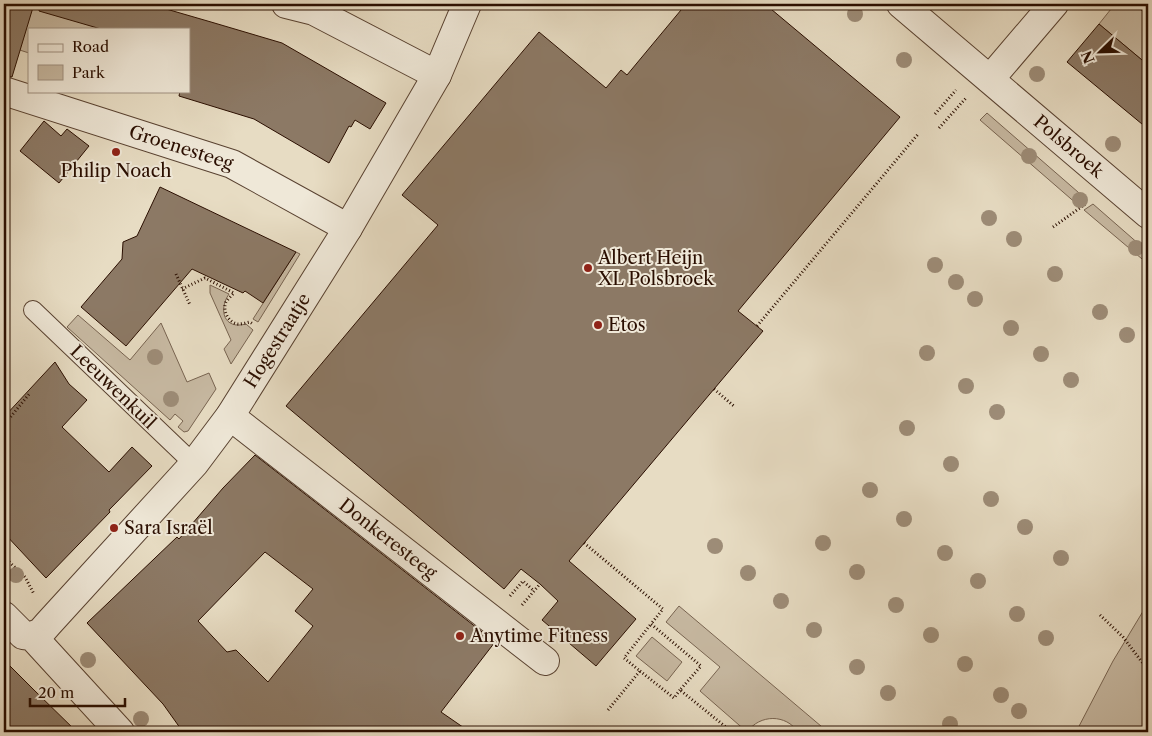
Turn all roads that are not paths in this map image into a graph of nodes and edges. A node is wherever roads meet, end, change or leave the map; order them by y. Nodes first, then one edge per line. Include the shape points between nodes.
1 (286, 4) edge
2 (467, 4) edge
3 (901, 4) edge
4 (1054, 4) edge
5 (437, 75) junction
6 (990, 78) junction
7 (4, 91) edge
8 (1148, 214) edge
9 (348, 228) junction
10 (33, 310) dead end
11 (230, 416) junction
12 (194, 464) junction
13 (4, 616) edge
14 (40, 630) junction
15 (545, 661) dead end
16 (120, 732) edge

1 - 5 street via 314,12
2 - 5 street, Hogestraatje
3 - 6 street, Polsbroek
4 - 6 street
5 - 9 street, Hogestraatje
6 - 8 street, Polsbroek
7 - 9 street, Groenesteeg via 232,164
9 - 11 street, Hogestraatje
10 - 12 lane, Leeuwenkuil
11 - 12 street, Hogestraatje
11 - 15 street, Donkeresteeg
12 - 14 street, Hogestraatje
13 - 14 street via 22,635
14 - 16 street

